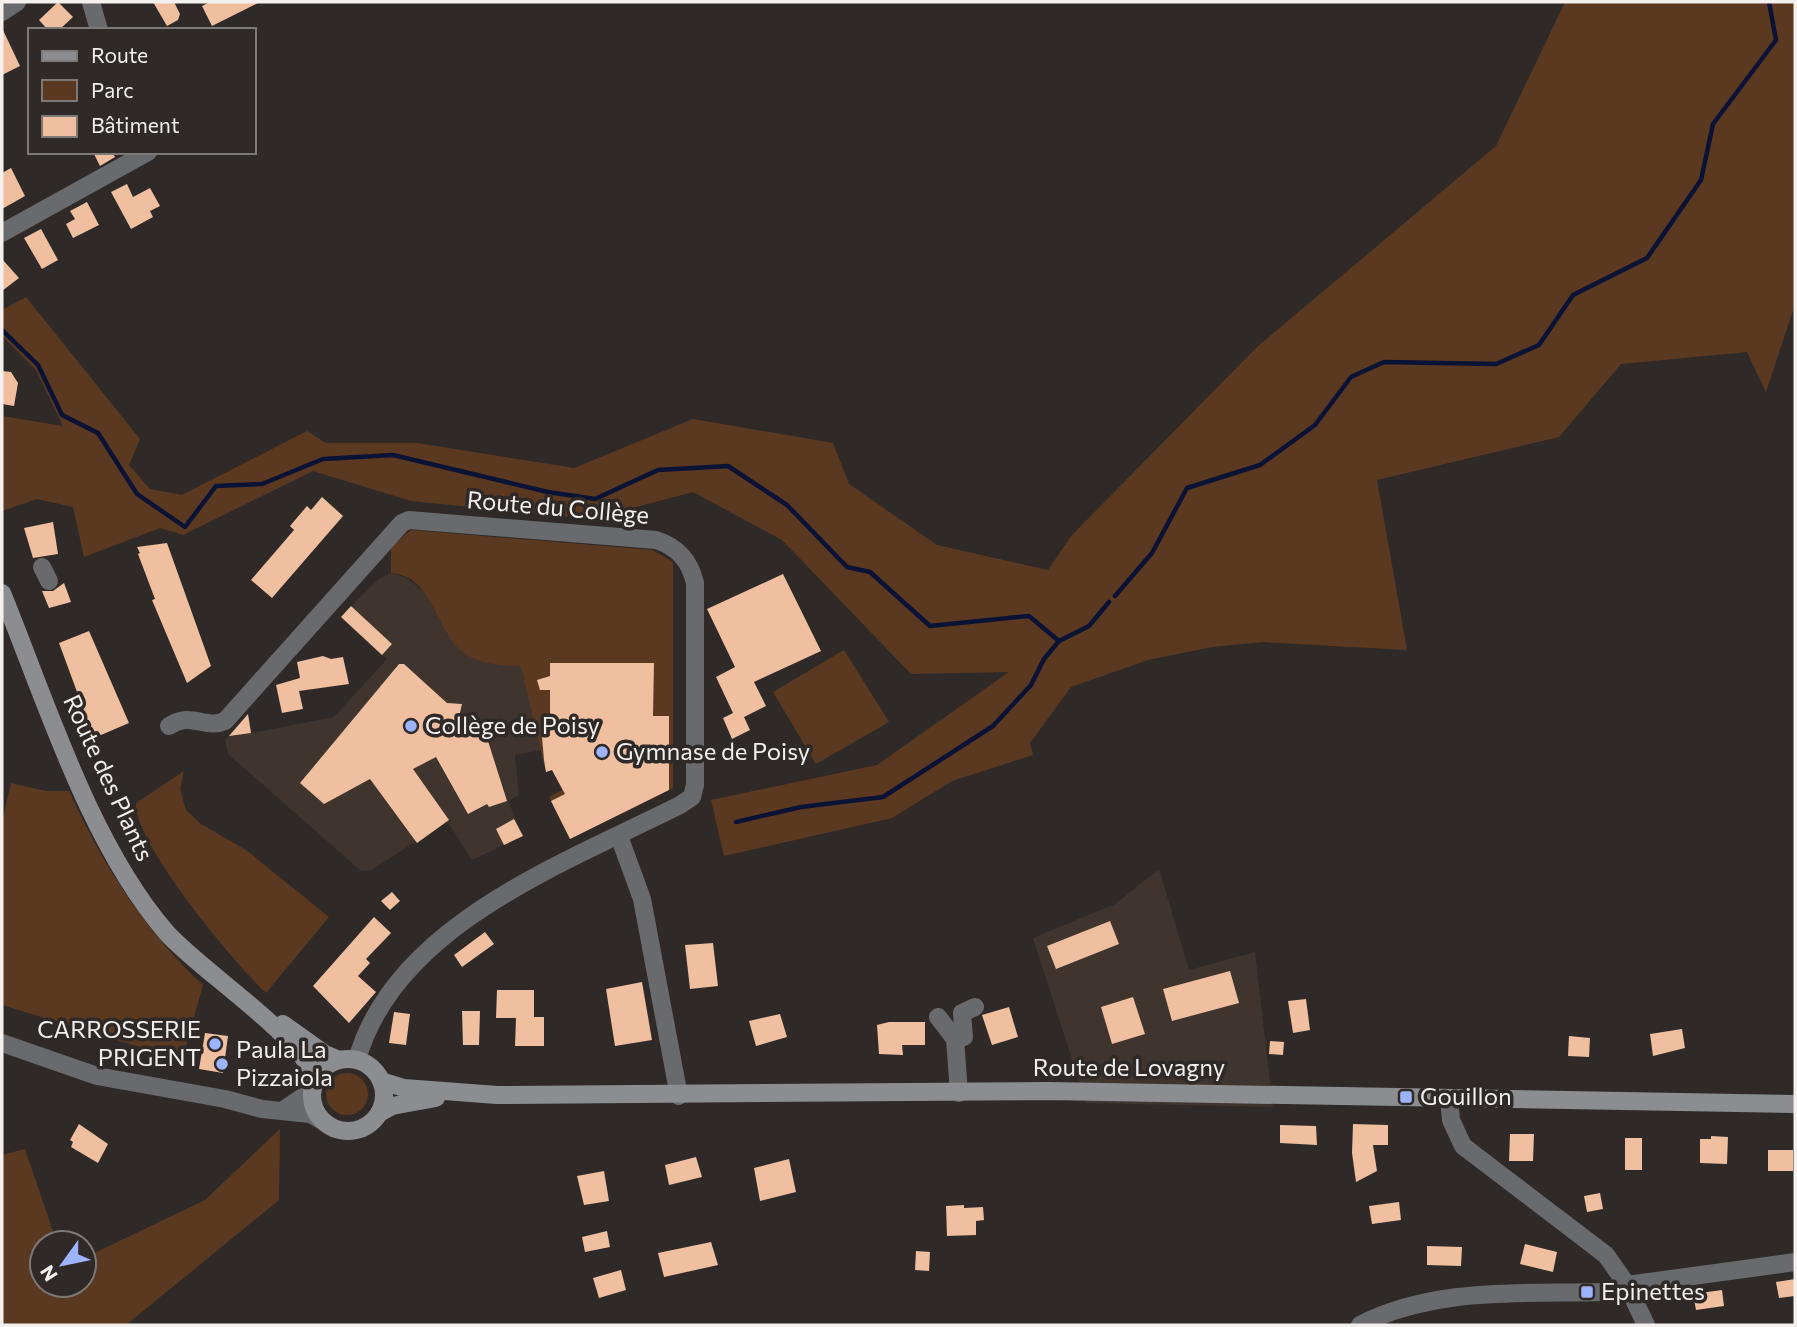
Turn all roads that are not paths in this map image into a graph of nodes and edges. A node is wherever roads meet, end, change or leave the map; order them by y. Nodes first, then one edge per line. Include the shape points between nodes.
1 (17, 2) edge
2 (91, 2) edge
3 (2, 12) edge
4 (98, 28) edge
5 (144, 154) edge
6 (2, 233) edge
7 (2, 593) edge
8 (169, 726) dead end
9 (620, 836) junction
10 (975, 1007) dead end
11 (265, 1017) junction
12 (939, 1017) dead end
13 (955, 1039) junction
14 (2, 1043) edge
15 (348, 1060) junction
16 (381, 1081) junction
17 (314, 1085) junction
18 (959, 1093) junction
19 (463, 1095) junction
20 (679, 1096) junction
21 (1449, 1099) junction
22 (1795, 1104) edge
23 (285, 1109) junction
24 (379, 1113) junction
25 (326, 1123) junction
26 (1795, 1262) edge
27 (1626, 1284) junction
28 (1360, 1325) edge
29 (1646, 1325) edge

1 - 3 street
2 - 4 street
5 - 6 street
7 - 11 main road, Route des Plants via 88,802 125,875 184,951
8 - 9 street, Route du Collège via 183,718 217,724 225,721 405,521 656,540 685,558 695,583 695,785 685,803
9 - 15 street, Route du Collège via 500,896 427,952 393,988
9 - 20 street via 642,899
10 - 13 street via 962,1013 964,1037
11 - 15 main road, Route des Plants via 325,1054
11 - 17 main road, Route des Plants via 305,1057
12 - 13 street
13 - 18 street
14 - 23 street via 111,1079 262,1109
15 - 16 main road via 374,1070
15 - 17 main road via 323,1069
16 - 19 main road, Route de Lovagny
16 - 24 main road via 384,1095
17 - 23 street
17 - 25 main road via 315,1109
18 - 20 main road, Route de Lovagny
18 - 21 main road, Route de Lovagny
19 - 20 main road, Route de Lovagny
19 - 24 main road, Route de Lovagny via 412,1101
21 - 22 main road, Route de Lovagny
21 - 27 street via 1454,1129 1470,1154 1597,1247
23 - 25 street
24 - 25 main road via 370,1124 353,1130 339,1130
26 - 27 street
27 - 28 street via 1601,1292 1439,1299 1405,1306
27 - 29 street

